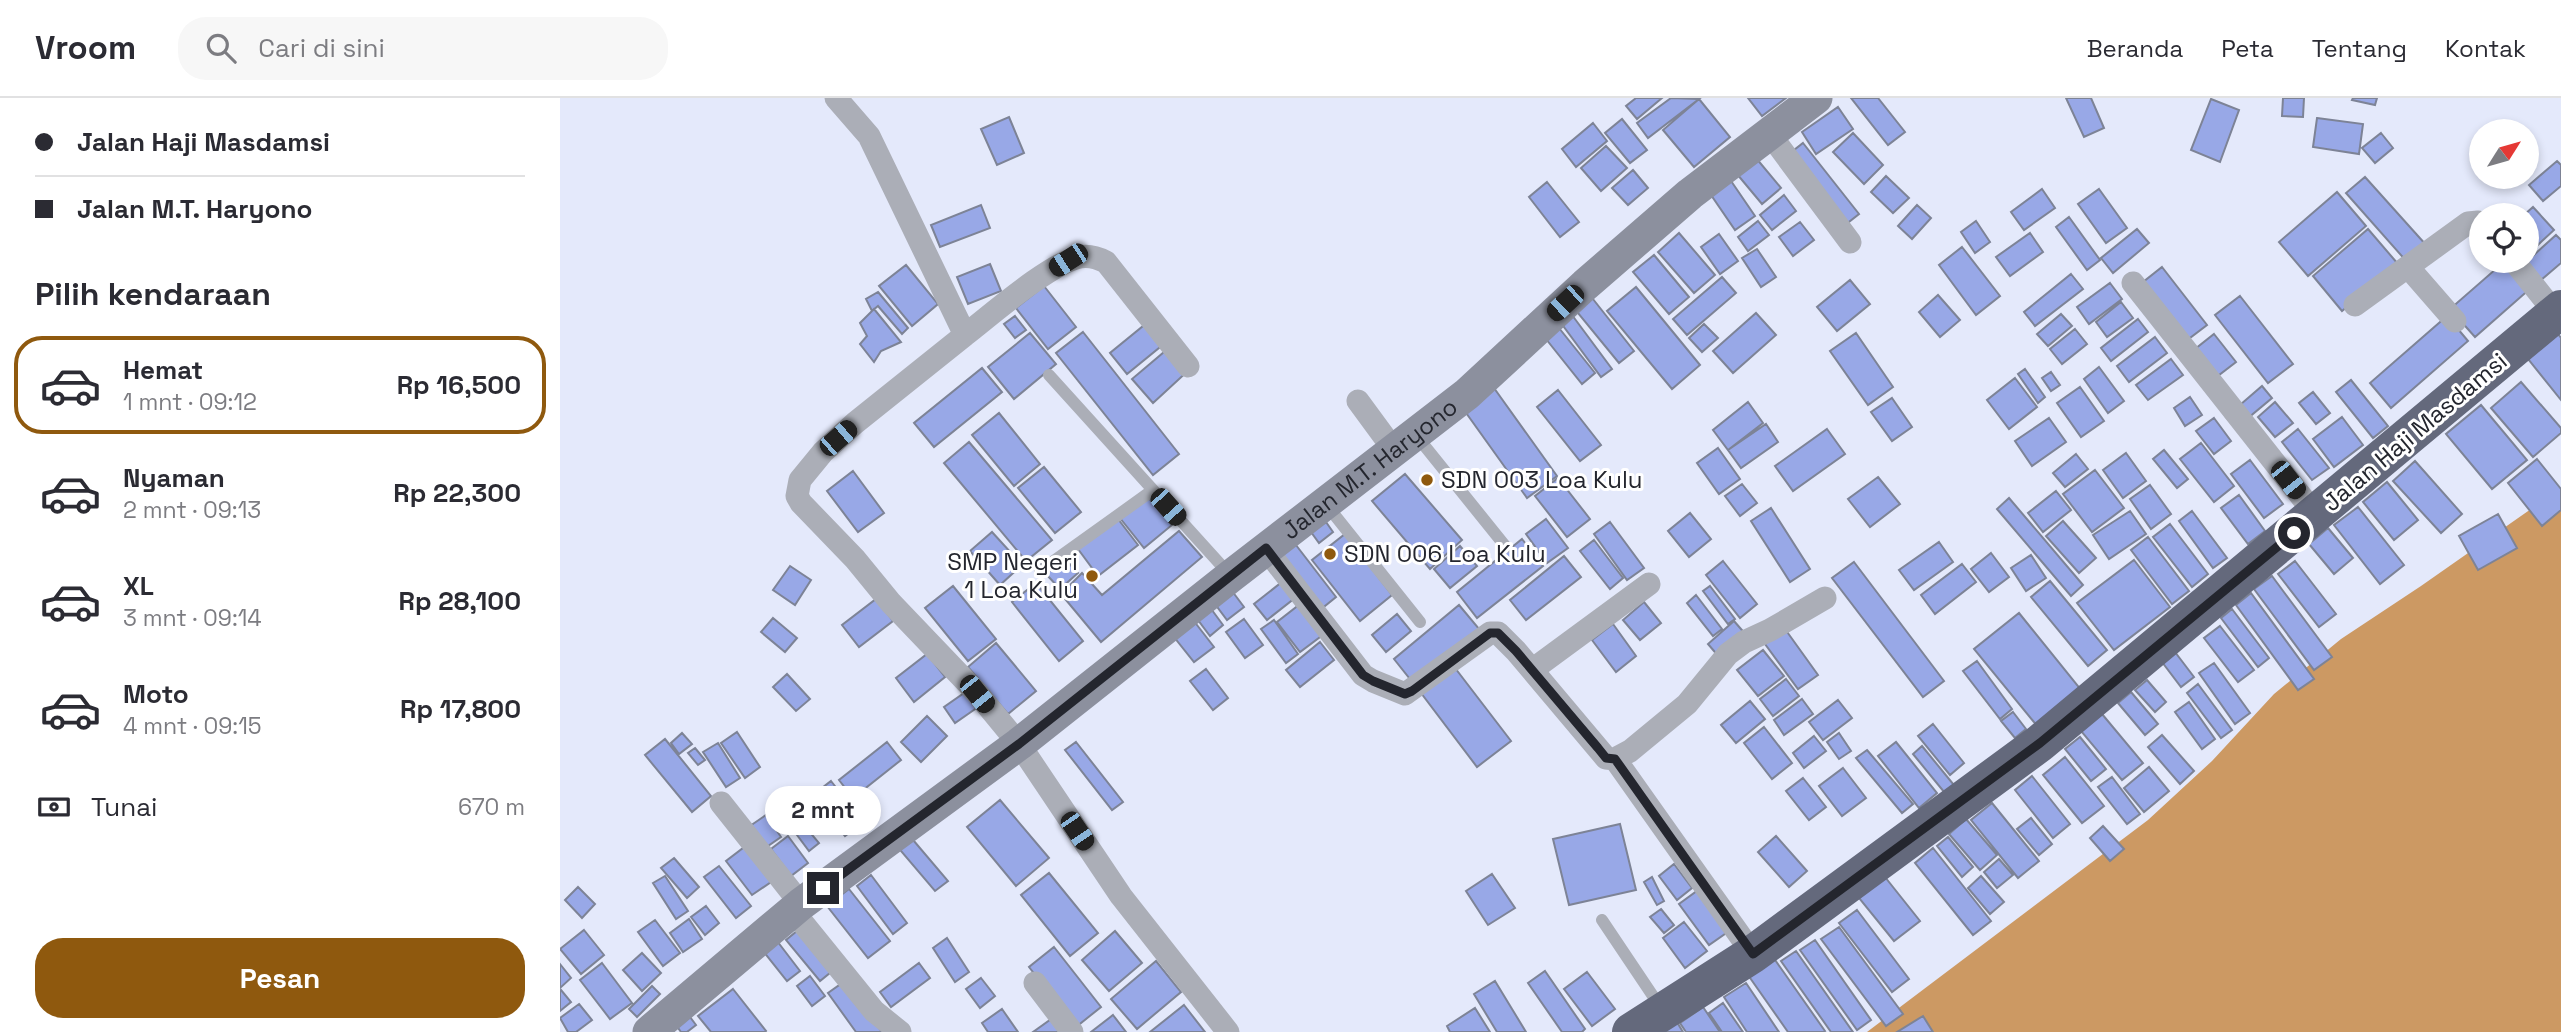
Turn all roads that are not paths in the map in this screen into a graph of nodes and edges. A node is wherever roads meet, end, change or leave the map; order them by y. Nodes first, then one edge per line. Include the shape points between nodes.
1 (836, 98) edge
2 (1816, 98) edge
3 (1769, 133) junction
4 (2469, 223) edge
5 (1850, 242) dead end
6 (2409, 267) junction
7 (2525, 273) edge
8 (2133, 283) dead end
9 (2355, 305) dead end
10 (2558, 311) edge
11 (2455, 321) dead end
12 (965, 335) junction
13 (1188, 366) dead end
14 (1049, 375) dead end
15 (1358, 401) dead end
16 (1404, 442) junction
17 (1153, 490) junction
18 (1325, 503) junction
19 (2316, 515) junction
20 (1506, 547) dead end
21 (1266, 548) junction
22 (1040, 571) dead end
23 (1231, 576) junction
24 (1649, 584) dead end
25 (1825, 598) dead end
26 (1420, 622) dead end
27 (1532, 670) junction
28 (1019, 744) junction
29 (1615, 759) junction
30 (721, 803) dead end
31 (797, 908) junction
32 (1602, 920) dead end
33 (1753, 954) junction
34 (1035, 983) dead end
35 (1663, 1012) junction
36 (649, 1032) edge
37 (900, 1032) edge
38 (1072, 1032) edge
39 (1228, 1032) edge
40 (1631, 1032) edge

1 - 12 street via 869,136
2 - 3 street, Jalan M.T. Haryono
3 - 5 street
3 - 16 street, Jalan M.T. Haryono via 1690,194 1467,394
4 - 6 street
6 - 9 street
6 - 11 street
7 - 10 street
8 - 19 street
10 - 19 highway, Jalan Haji Masdamsi
12 - 13 street via 1068,260 1091,256 1106,262
12 - 28 street via 823,452 800,480 797,496
14 - 17 lane
15 - 16 street
16 - 18 street, Jalan M.T. Haryono
16 - 20 lane
17 - 22 lane
17 - 23 lane
18 - 21 street, Jalan M.T. Haryono
18 - 26 lane
19 - 33 highway, Jalan Haji Masdamsi via 2040,743
21 - 23 street, Jalan M.T. Haryono
21 - 27 street via 1342,649 1373,681 1405,694 1490,633 1498,633
23 - 28 street, Jalan M.T. Haryono
24 - 27 street
25 - 29 street via 1728,654 1687,704
27 - 29 street via 1606,758
28 - 31 street, Jalan M.T. Haryono
28 - 39 street via 1121,896
29 - 33 street
30 - 31 street
31 - 36 street, Jalan M.T. Haryono
31 - 37 street via 874,1011
32 - 35 lane
33 - 35 highway, Jalan Haji Masdamsi
34 - 38 street
35 - 40 highway, Jalan Haji Masdamsi

